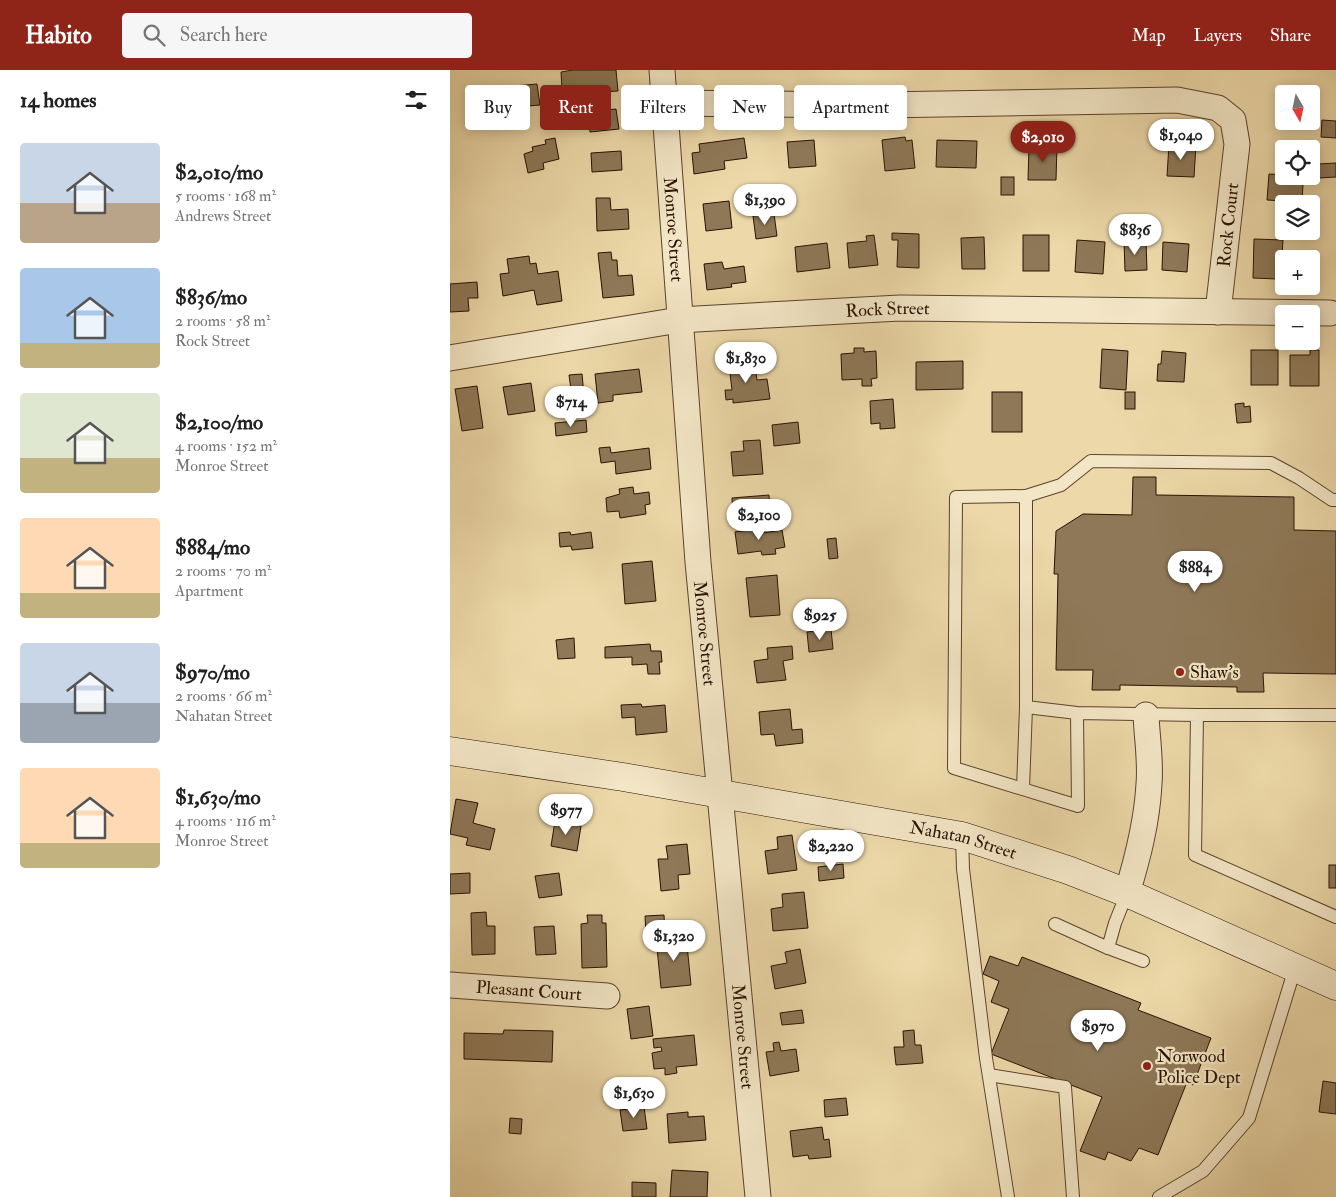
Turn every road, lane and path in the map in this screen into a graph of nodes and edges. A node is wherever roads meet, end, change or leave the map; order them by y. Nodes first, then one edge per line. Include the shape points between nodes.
1 (662, 70) edge
2 (663, 85) edge
3 (704, 103) edge
4 (667, 130) edge
5 (1218, 312) junction
6 (1330, 313) dead end
7 (679, 320) junction
8 (450, 358) edge
9 (1026, 496) junction
10 (1336, 500) edge
11 (1026, 707) junction
12 (1077, 713) junction
13 (1197, 714) junction
14 (1146, 715) junction
15 (1336, 715) edge
16 (450, 751) edge
17 (1023, 789) junction
18 (719, 794) junction
19 (962, 836) junction
20 (1127, 893) junction
21 (1336, 916) edge
22 (1055, 924) dead end
23 (1108, 948) junction
24 (1143, 961) dead end
25 (1295, 968) junction
26 (450, 985) edge
27 (1336, 986) edge
28 (607, 996) dead end
29 (989, 1075) junction
30 (758, 1197) edge
31 (1008, 1197) edge
32 (1073, 1197) edge
33 (1159, 1197) edge

1 - 2 street, Monroe Street
3 - 5 street, Rock Court via 880,105 1177,100 1218,108 1233,120 1237,144
4 - 7 street, Monroe Street
5 - 6 street, Rock Street
5 - 7 street, Rock Street via 900,308
7 - 8 street, Rock Street
7 - 18 street, Monroe Street
9 - 10 lane via 1061,485 1091,461 1271,463
9 - 11 lane
9 - 17 lane via 956,497 954,768
11 - 12 lane
11 - 17 lane
12 - 14 lane
12 - 17 lane via 1078,806
13 - 14 lane
13 - 15 lane
13 - 21 lane via 1195,855
14 - 20 street via 1150,783 1139,852
16 - 18 main road, Nahatan Street
18 - 19 main road, Nahatan Street
18 - 30 street, Monroe Street
19 - 20 main road, Nahatan Street
19 - 29 lane via 963,869
20 - 23 lane
20 - 25 main road, Nahatan Street
22 - 23 lane
23 - 24 lane
25 - 27 main road, Nahatan Street
25 - 33 lane via 1249,1118 1203,1171
26 - 28 street, Pleasant Court
29 - 31 lane
29 - 32 lane via 1064,1087

